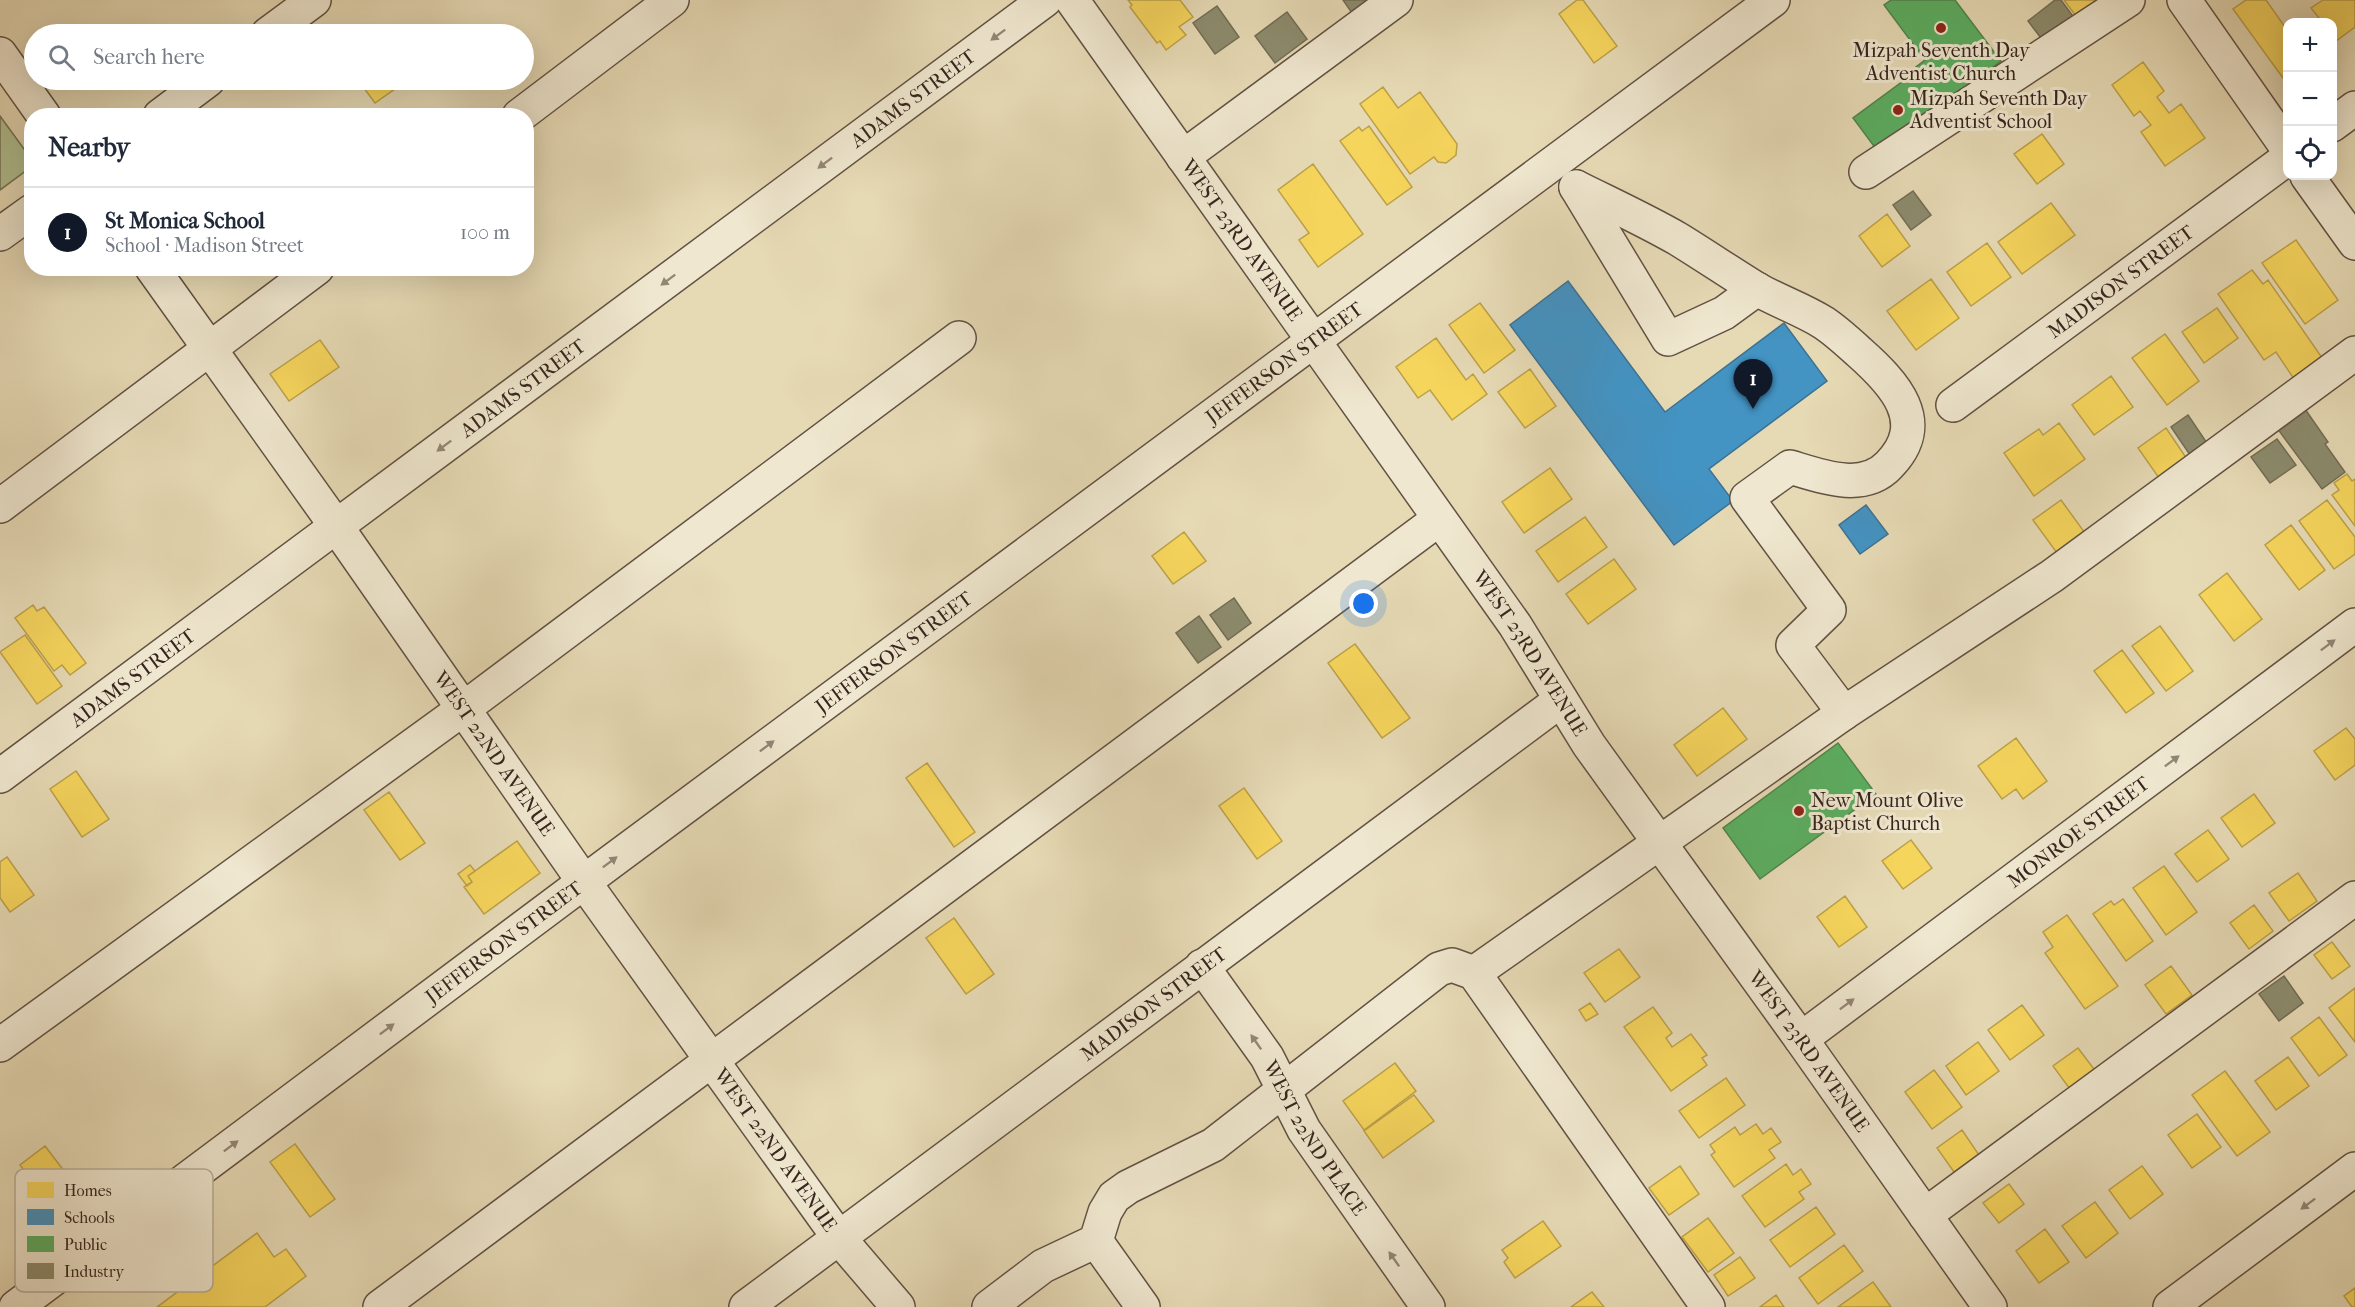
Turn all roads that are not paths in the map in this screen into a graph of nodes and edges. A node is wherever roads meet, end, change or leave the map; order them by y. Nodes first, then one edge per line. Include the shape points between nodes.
1 (314, 0) edge
2 (672, 0) edge
3 (1045, 0) edge
4 (1072, 0) edge
5 (1396, 0) edge
6 (1773, 0) edge
7 (2128, 0) edge
8 (2184, 0) edge
9 (282, 24) edge
10 (0, 54) edge
11 (24, 88) edge
12 (26, 90) edge
13 (195, 90) edge
14 (38, 108) edge
15 (171, 108) edge
16 (530, 108) edge
17 (2355, 108) edge
18 (2337, 121) edge
19 (2283, 142) edge
20 (1184, 157) junction
21 (1557, 161) junction
22 (2283, 162) edge
23 (1866, 172) dead end
24 (2310, 180) edge
25 (1576, 187) junction
26 (24, 217) edge
27 (0, 234) edge
28 (2355, 243) edge
29 (157, 276) edge
30 (307, 276) edge
31 (1757, 289) junction
32 (958, 338) dead end
33 (1314, 342) junction
34 (209, 351) junction
35 (2355, 353) edge
36 (1953, 405) dead end
37 (0, 506) edge
38 (1439, 519) junction
39 (336, 526) junction
40 (2355, 625) edge
41 (1561, 700) junction
42 (464, 709) junction
43 (1844, 713) junction
44 (0, 776) edge
45 (1659, 843) junction
46 (584, 882) junction
47 (2355, 898) edge
48 (1202, 966) junction
49 (1474, 974) junction
50 (1801, 1039) junction
51 (0, 1046) edge
52 (711, 1059) junction
53 (1283, 1089) junction
54 (2355, 1169) edge
55 (213, 1171) edge
56 (1925, 1215) junction
57 (839, 1238) junction
58 (1096, 1240) junction
59 (53, 1296) edge
60 (16, 1307) edge
61 (380, 1307) edge
62 (746, 1307) edge
63 (898, 1307) edge
64 (989, 1307) edge
65 (1143, 1307) edge
66 (1428, 1307) edge
67 (1708, 1307) edge
68 (1990, 1307) edge
69 (2170, 1307) edge

1 - 9 street
2 - 16 street
3 -> 39 street, ADAMS STREET
4 - 20 street, WEST 23RD AVENUE
5 - 20 street
6 - 21 street, JEFFERSON STREET
7 - 23 street
8 - 19 street
10 - 11 street
12 - 14 street
13 - 15 street
17 - 18 street
20 - 33 street, WEST 23RD AVENUE
21 - 25 street
21 - 33 street, JEFFERSON STREET
22 - 36 street, MADISON STREET
24 - 28 street
25 - 31 street via 1676,238
25 - 31 street via 1668,339 1724,313
26 - 27 street
29 - 34 street, WEST 22ND AVENUE
30 - 34 street
31 - 43 street via 1825,324 1848,342 1886,377 1903,401 1906,415 1908,432 1904,447 1886,468 1873,476 1842,480 1790,467 1747,498 1829,610 1793,645
32 - 42 street
33 - 38 street, WEST 23RD AVENUE
46 -> 33 street, JEFFERSON STREET
34 - 37 street
34 - 39 street, WEST 22ND AVENUE
35 - 43 street via 2052,576
38 - 41 street, WEST 23RD AVENUE via 1515,625
38 - 52 street
39 - 42 street, WEST 22ND AVENUE
39 - 44 street, ADAMS STREET
50 -> 40 street, MONROE STREET
41 - 45 street, WEST 23RD AVENUE
41 - 48 street, MADISON STREET
42 - 46 street, WEST 22ND AVENUE
42 - 51 street
43 - 45 street
45 - 49 street
45 - 50 street, WEST 23RD AVENUE
46 - 52 street, WEST 22ND AVENUE
55 -> 46 street, JEFFERSON STREET
47 - 56 street
53 -> 48 street, WEST 22ND PLACE via 1267,1057
48 - 57 street, MADISON STREET
49 - 53 street via 1452,964 1439,969
49 - 67 street
50 - 56 street, WEST 23RD AVENUE
52 - 57 street, WEST 22ND AVENUE
52 - 61 street
53 - 58 street via 1213,1145 1114,1197
66 -> 53 street, WEST 22ND PLACE via 1304,1131
54 -> 69 street
56 - 68 street, WEST 23RD AVENUE
57 - 62 street, MADISON STREET
57 - 63 street, WEST 22ND AVENUE
58 - 64 street via 1043,1266
58 - 65 street
59 - 60 street, JEFFERSON STREET

